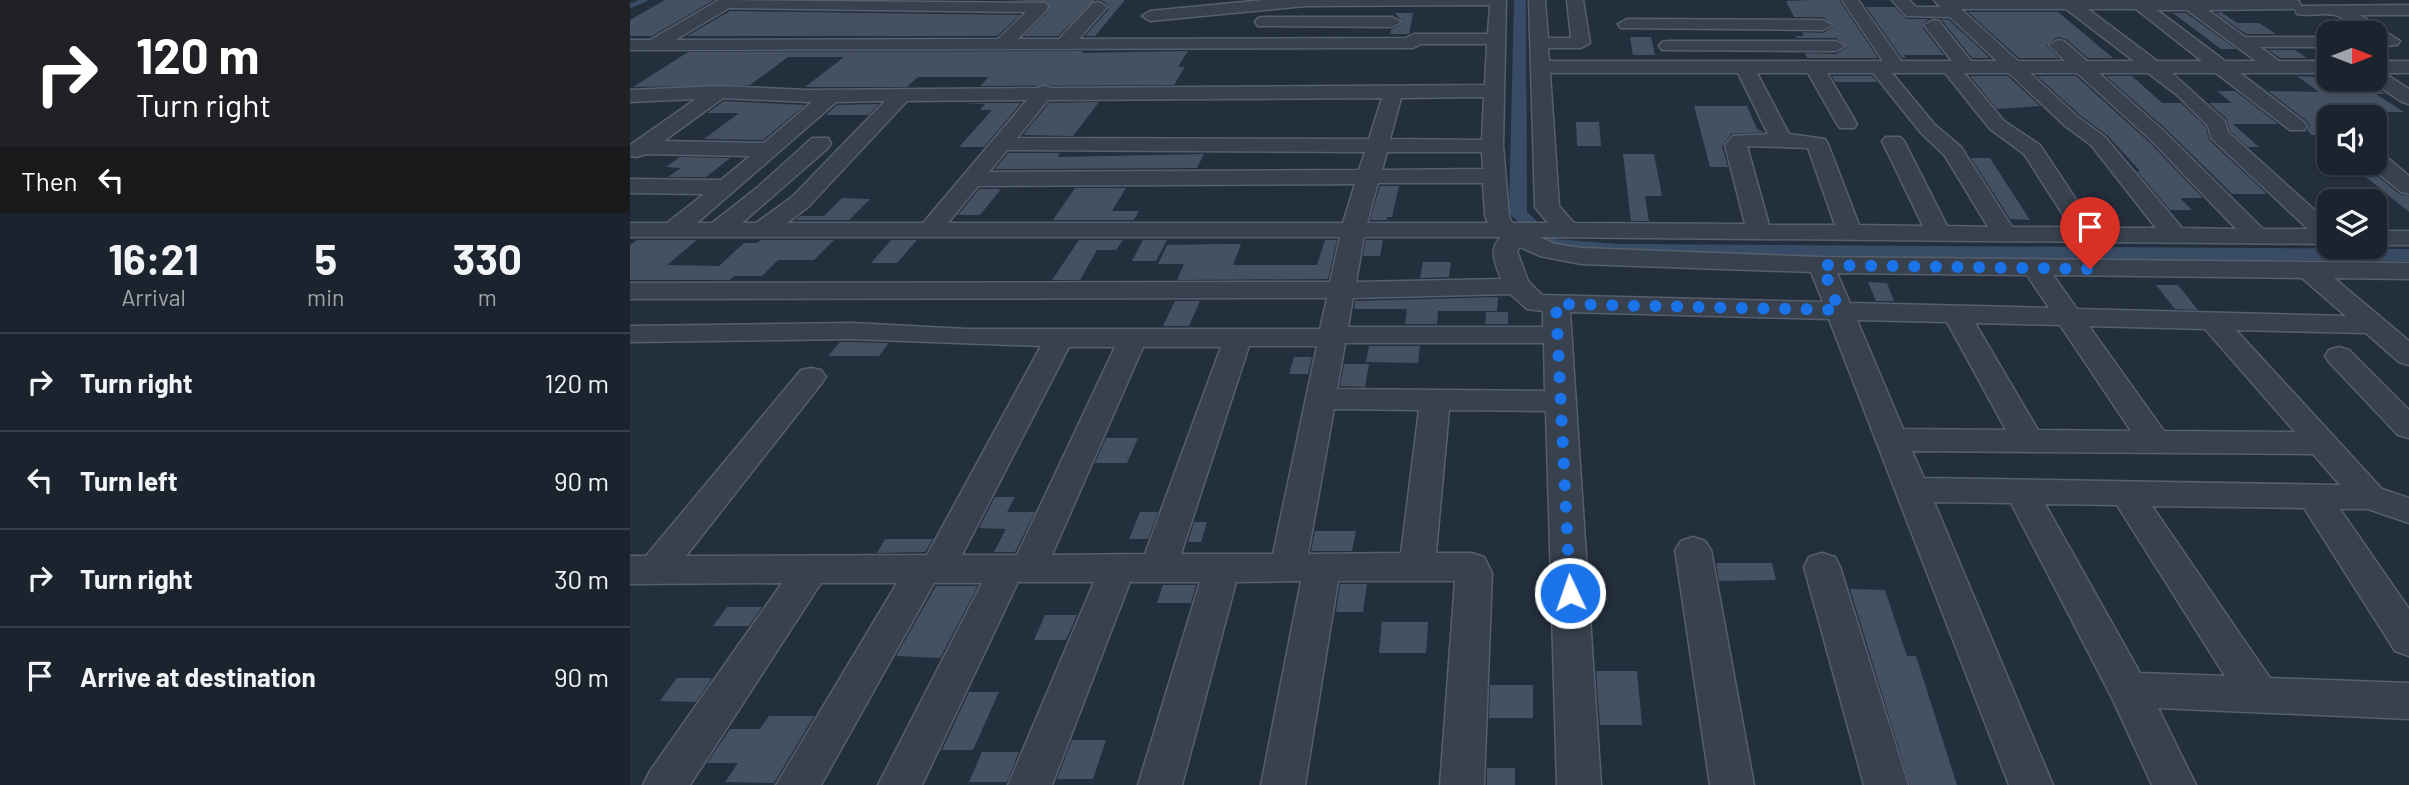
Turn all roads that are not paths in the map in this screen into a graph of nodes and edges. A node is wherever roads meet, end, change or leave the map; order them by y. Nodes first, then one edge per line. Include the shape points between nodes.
1 (1537, 0) edge
2 (1575, 0) edge
3 (1850, 0) edge
4 (1900, 0) edge
5 (728, 2) edge
6 (796, 2) edge
7 (1275, 2) edge
8 (2136, 2) edge
9 (2187, 2) edge
10 (859, 3) edge
11 (1225, 4) edge
12 (2070, 4) junction
13 (937, 5) edge
14 (1947, 5) edge
15 (2244, 5) junction
16 (2294, 5) edge
17 (1622, 6) dead end
18 (1812, 6) dead end
19 (1099, 7) dead end
20 (990, 8) junction
21 (2341, 10) junction
22 (2406, 12) edge
23 (1497, 16) edge
24 (2320, 21) edge
25 (1627, 24) junction
26 (1824, 25) junction
27 (1933, 25) dead end
28 (1416, 33) junction
29 (2298, 41) junction
30 (2317, 41) edge
31 (2392, 41) edge
32 (2240, 42) junction
33 (1307, 43) junction
34 (1539, 43) junction
35 (1065, 44) junction
36 (630, 45) edge
37 (651, 46) junction
38 (880, 46) junction
39 (948, 46) junction
40 (1001, 46) junction
41 (1645, 46) dead end
42 (1836, 46) junction
43 (2059, 46) dead end
44 (1540, 67) junction
45 (1636, 67) junction
46 (1745, 67) junction
47 (1814, 67) junction
48 (1849, 67) junction
49 (1887, 67) junction
50 (1958, 67) junction
51 (2275, 67) junction
52 (2317, 67) edge
53 (2387, 67) edge
54 (2409, 67) edge
55 (2016, 68) junction
56 (2153, 68) junction
57 (2085, 69) junction
58 (2223, 69) junction
59 (2387, 83) edge
60 (1496, 91) junction
61 (719, 92) junction
62 (1044, 92) junction
63 (1400, 92) junction
64 (1286, 93) junction
65 (902, 94) junction
66 (832, 95) junction
67 (630, 96) edge
68 (2409, 98) edge
69 (1847, 124) dead end
70 (644, 125) dead end
71 (672, 125) junction
72 (2298, 126) dead end
73 (1781, 140) junction
74 (1893, 141) dead end
75 (820, 143) dead end
76 (1001, 144) junction
77 (1492, 146) junction
78 (1376, 148) junction
79 (769, 150) junction
80 (635, 151) edge
81 (2387, 169) edge
82 (1494, 176) junction
83 (1369, 177) junction
84 (972, 179) junction
85 (630, 186) edge
86 (726, 187) junction
87 (2409, 187) edge
88 (2317, 226) edge
89 (630, 230) edge
90 (673, 230) junction
91 (718, 230) junction
92 (762, 230) junction
93 (929, 230) junction
94 (1353, 231) junction
95 (1564, 231) junction
96 (1759, 233) junction
97 (1850, 233) junction
98 (1512, 234) junction
99 (1939, 234) junction
100 (2005, 235) junction
101 (2088, 235) junction
102 (2175, 236) junction
103 (2257, 237) junction
104 (2317, 237) edge
105 (2387, 238) edge
106 (2409, 238) edge
107 (1822, 265) junction
108 (2035, 268) junction
109 (2309, 270) junction
110 (2406, 273) edge
111 (1517, 286) junction
112 (1342, 290) junction
113 (630, 291) edge
114 (1839, 310) junction
115 (1955, 312) junction
116 (2067, 315) junction
117 (1557, 320) junction
118 (2212, 320) junction
119 (2373, 324) junction
120 (630, 334) edge
121 (1333, 336) junction
122 (1059, 338) junction
123 (1238, 338) junction
124 (1133, 339) junction
125 (2339, 356) dead end
126 (2409, 356) edge
127 (811, 377) dead end
128 (1321, 399) junction
129 (1435, 400) junction
130 (1561, 401) junction
131 (2409, 428) edge
132 (1892, 440) junction
133 (2028, 440) junction
134 (2154, 441) junction
135 (2321, 443) junction
136 (1912, 491) junction
137 (2022, 492) junction
138 (2127, 494) junction
139 (2314, 496) junction
140 (2370, 497) junction
141 (2409, 510) edge
142 (1693, 550) dead end
143 (1822, 567) dead end
144 (1222, 568) junction
145 (1305, 568) junction
146 (1417, 568) junction
147 (930, 569) junction
148 (1018, 569) junction
149 (1117, 569) junction
150 (1158, 569) junction
151 (643, 570) edge
152 (811, 570) junction
153 (2409, 640) edge
154 (2127, 690) junction
155 (2259, 695) junction
156 (2409, 701) edge
157 (664, 785) edge
158 (798, 785) edge
159 (900, 785) edge
160 (1030, 785) edge
161 (1160, 785) edge
162 (1283, 785) edge
163 (1462, 785) edge
164 (1579, 785) edge
165 (1732, 785) edge
166 (1886, 785) edge
167 (2031, 785) edge
168 (2174, 785) edge

1 - 34 street
2 - 34 street via 1581,43
3 - 49 street
4 - 14 street via 1912,12
5 - 6 street
5 - 37 street
6 - 10 street
7 - 11 street
7 - 28 street via 1305,1
8 - 9 street
8 - 12 street
8 - 58 street
9 - 15 street
9 - 32 street
10 - 13 street
11 - 28 street via 1146,19
12 - 14 street
12 - 56 street
13 - 20 street
13 - 38 street
14 - 55 street
15 - 16 street
15 - 29 street
16 - 21 street
16 - 24 street
17 - 25 street
18 - 26 street
19 - 35 street
20 - 39 street
20 - 40 street via 1040,7
21 - 22 street
21 - 31 street
23 - 28 street
23 - 28 street
23 - 60 street
25 - 26 street
25 - 45 street
26 - 42 street
27 - 50 street
28 - 33 street
28 - 63 street
29 - 30 street
29 - 32 street
32 - 51 street
33 - 35 street
33 - 64 street
34 - 44 street
35 - 40 street
36 - 37 street
37 - 38 street
38 - 39 street
39 - 40 street
41 - 42 street
42 - 48 street
43 - 57 street
44 - 45 street
44 - 95 street via 1547,207
45 - 46 street
46 - 47 street
46 - 73 street
47 - 48 street
47 - 69 street
48 - 49 street
49 - 50 street
49 - 100 street via 1928,129 1953,152
50 - 55 street
50 - 101 street via 1997,125 2032,150
51 - 52 street
51 - 58 street
53 - 54 street
55 - 57 street
55 - 102 street via 2098,141
56 - 57 street
56 - 58 street
56 - 88 street via 2184,91 2218,125 2218,134
57 - 103 street
58 - 72 street
59 - 68 street
60 - 63 street
60 - 77 street
61 - 66 street
61 - 67 street
61 - 71 street
62 - 64 street
62 - 65 street
62 - 76 street
63 - 64 street
63 - 78 street
65 - 66 street
65 - 92 street via 800,202
66 - 79 street
70 - 71 street
71 - 80 street
73 - 96 street via 1740,140 1736,145
73 - 97 street via 1818,146
74 - 99 street
75 - 91 street
76 - 78 street
76 - 84 street
77 - 78 street
77 - 82 street
78 - 83 street
79 - 80 street
79 - 86 street
81 - 87 street
82 - 83 street
82 - 98 street via 1497,216
83 - 84 street
83 - 94 street
84 - 93 street
85 - 86 street
86 - 90 street
89 - 90 street
90 - 91 street
91 - 92 street
92 - 93 street
93 - 94 street
94 - 98 street
94 - 112 street
95 - 96 street
95 - 98 street
96 - 97 street
97 - 99 street
98 - 107 street via 1549,251 1573,255
98 - 111 street via 1505,251
99 - 100 street
100 - 101 street
101 - 102 street
102 - 103 street
103 - 104 street
105 - 106 street
107 - 108 street
107 - 114 street
108 - 109 street
108 - 116 street
109 - 110 street
109 - 119 street
111 - 112 street
111 - 117 street
112 - 113 street
112 - 121 street
114 - 115 street
114 - 117 street
114 - 132 street
115 - 116 street
115 - 133 street
116 - 118 street
116 - 134 street
117 - 121 street
117 - 130 street
118 - 119 street
118 - 135 street
119 - 126 street
120 - 122 street via 852,331
121 - 123 street
121 - 128 street
122 - 124 street
122 - 147 street
123 - 124 street
123 - 150 street
124 - 148 street
125 - 131 street
127 - 151 street
128 - 129 street
128 - 145 street
129 - 130 street
129 - 146 street
130 - 164 street
132 - 133 street
132 - 136 street
133 - 134 street
134 - 135 street
135 - 140 street
136 - 137 street
136 - 167 street
137 - 138 street
137 - 154 street
138 - 139 street
138 - 155 street
139 - 140 street
139 - 153 street
140 - 141 street
142 - 165 street
143 - 166 street
144 - 145 street
144 - 150 street
144 - 161 street
145 - 146 street
145 - 162 street
146 - 163 street via 1474,569
147 - 148 street
147 - 152 street
147 - 158 street
148 - 149 street
148 - 159 street
149 - 150 street
149 - 160 street
151 - 152 street
152 - 157 street
154 - 155 street
154 - 168 street
155 - 156 street

